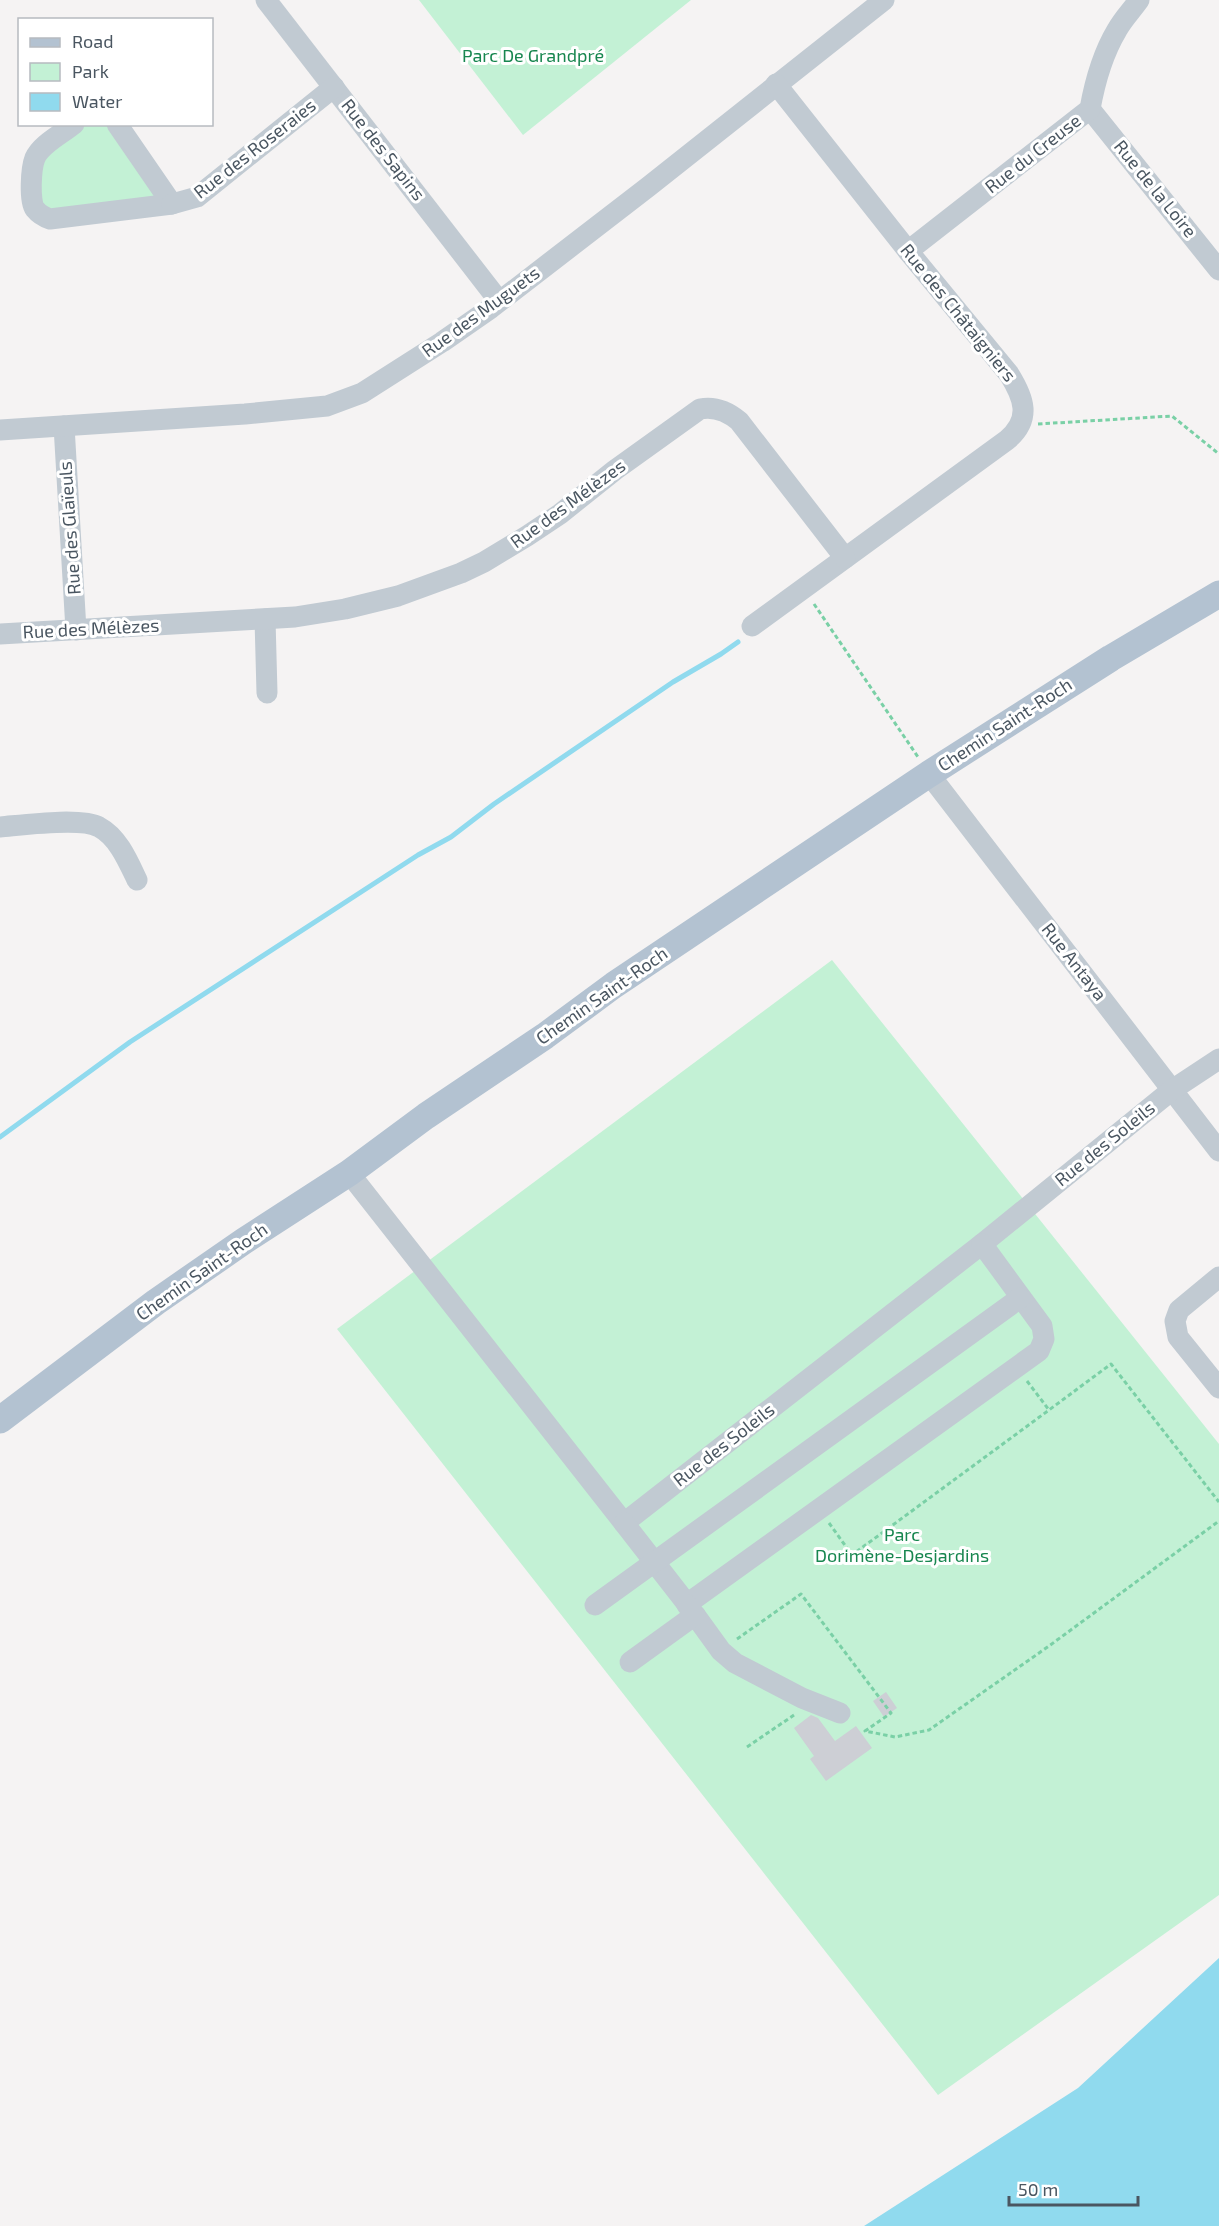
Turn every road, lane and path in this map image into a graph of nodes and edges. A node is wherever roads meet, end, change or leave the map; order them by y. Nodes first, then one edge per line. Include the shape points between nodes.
1 (266, 0) edge
2 (884, 0) edge
3 (1139, 0) edge
4 (776, 84) junction
5 (334, 87) junction
6 (1090, 109) junction
7 (71, 126) edge
8 (118, 126) edge
9 (172, 204) junction
10 (908, 251) junction
11 (1219, 270) edge
12 (499, 301) junction
13 (1021, 424) junction
14 (64, 426) junction
15 (0, 430) edge
16 (1219, 454) edge
17 (845, 558) junction
18 (803, 588) junction
19 (1219, 594) edge
20 (265, 619) junction
21 (752, 626) dead end
22 (76, 630) junction
23 (0, 634) edge
24 (267, 693) dead end
25 (929, 774) junction
26 (0, 827) edge
27 (137, 880) dead end
28 (1219, 1059) edge
29 (1172, 1090) junction
30 (1219, 1151) edge
31 (348, 1173) junction
32 (982, 1244) junction
33 (1219, 1277) edge
34 (1020, 1298) junction
35 (1017, 1367) junction
36 (1219, 1388) edge
37 (1049, 1410) junction
38 (0, 1420) edge
39 (1219, 1502) edge
40 (819, 1510) junction
41 (1219, 1521) edge
42 (624, 1523) junction
43 (656, 1562) junction
44 (595, 1605) dead end
45 (691, 1610) junction
46 (721, 1651) junction
47 (630, 1662) dead end
48 (813, 1702) junction
49 (840, 1713) dead end
50 (747, 1748) dead end

1 - 5 street, Rue des Sapins
2 - 4 street, Rue des Muguets
3 - 6 street, Rue du Creuse via 1103,56
4 - 10 street, Rue des Châtaigniers
4 - 12 street, Rue des Muguets
5 - 9 street, Rue des Roseraies via 196,197
5 - 12 street, Rue des Sapins
6 - 10 street, Rue du Creuse
6 - 11 street, Rue de la Loire
7 - 9 street, Rue des Roseraies via 35,158 31,195 33,207 40,214 50,219 66,219
8 - 9 street, Rue des Roseraies
10 - 13 street, Rue des Châtaigniers via 1019,389 1024,412
12 - 14 street, Rue des Muguets via 363,393 327,406
13 - 16 path via 1172,416
13 - 17 street via 1007,440
14 - 15 street, Rue des Muguets
14 - 22 street, Rue des Glaïeuls
17 - 18 street
17 - 20 street, Rue des Mélèzes via 739,421 709,407 700,409 553,519 476,566 371,604
18 - 21 street
18 - 25 path
19 - 25 main road, Chemin Saint-Roch
20 - 22 street, Rue des Mélèzes
20 - 24 street
22 - 23 street, Rue des Mélèzes
25 - 29 street, Rue Antaya
25 - 31 main road, Chemin Saint-Roch via 614,985
26 - 27 street via 85,822 99,827 121,849
28 - 29 street, Rue des Soleils
29 - 30 street, Rue Antaya
29 - 32 street, Rue des Soleils
31 - 38 main road, Chemin Saint-Roch via 156,1302
31 - 42 street
32 - 34 street
32 - 42 street, Rue des Soleils
33 - 36 street via 1179,1310 1175,1322 1178,1337
34 - 35 street via 1041,1326 1044,1339 1039,1351
34 - 43 street
35 - 37 path
35 - 40 street
37 - 39 path via 1111,1364
37 - 40 path via 852,1555
40 - 45 street
41 - 46 path via 929,1730 895,1737 865,1731 891,1713 801,1594
42 - 43 street
43 - 44 street
43 - 45 street
45 - 46 street
45 - 47 street
46 - 48 street via 735,1663
48 - 49 street
48 - 50 path

